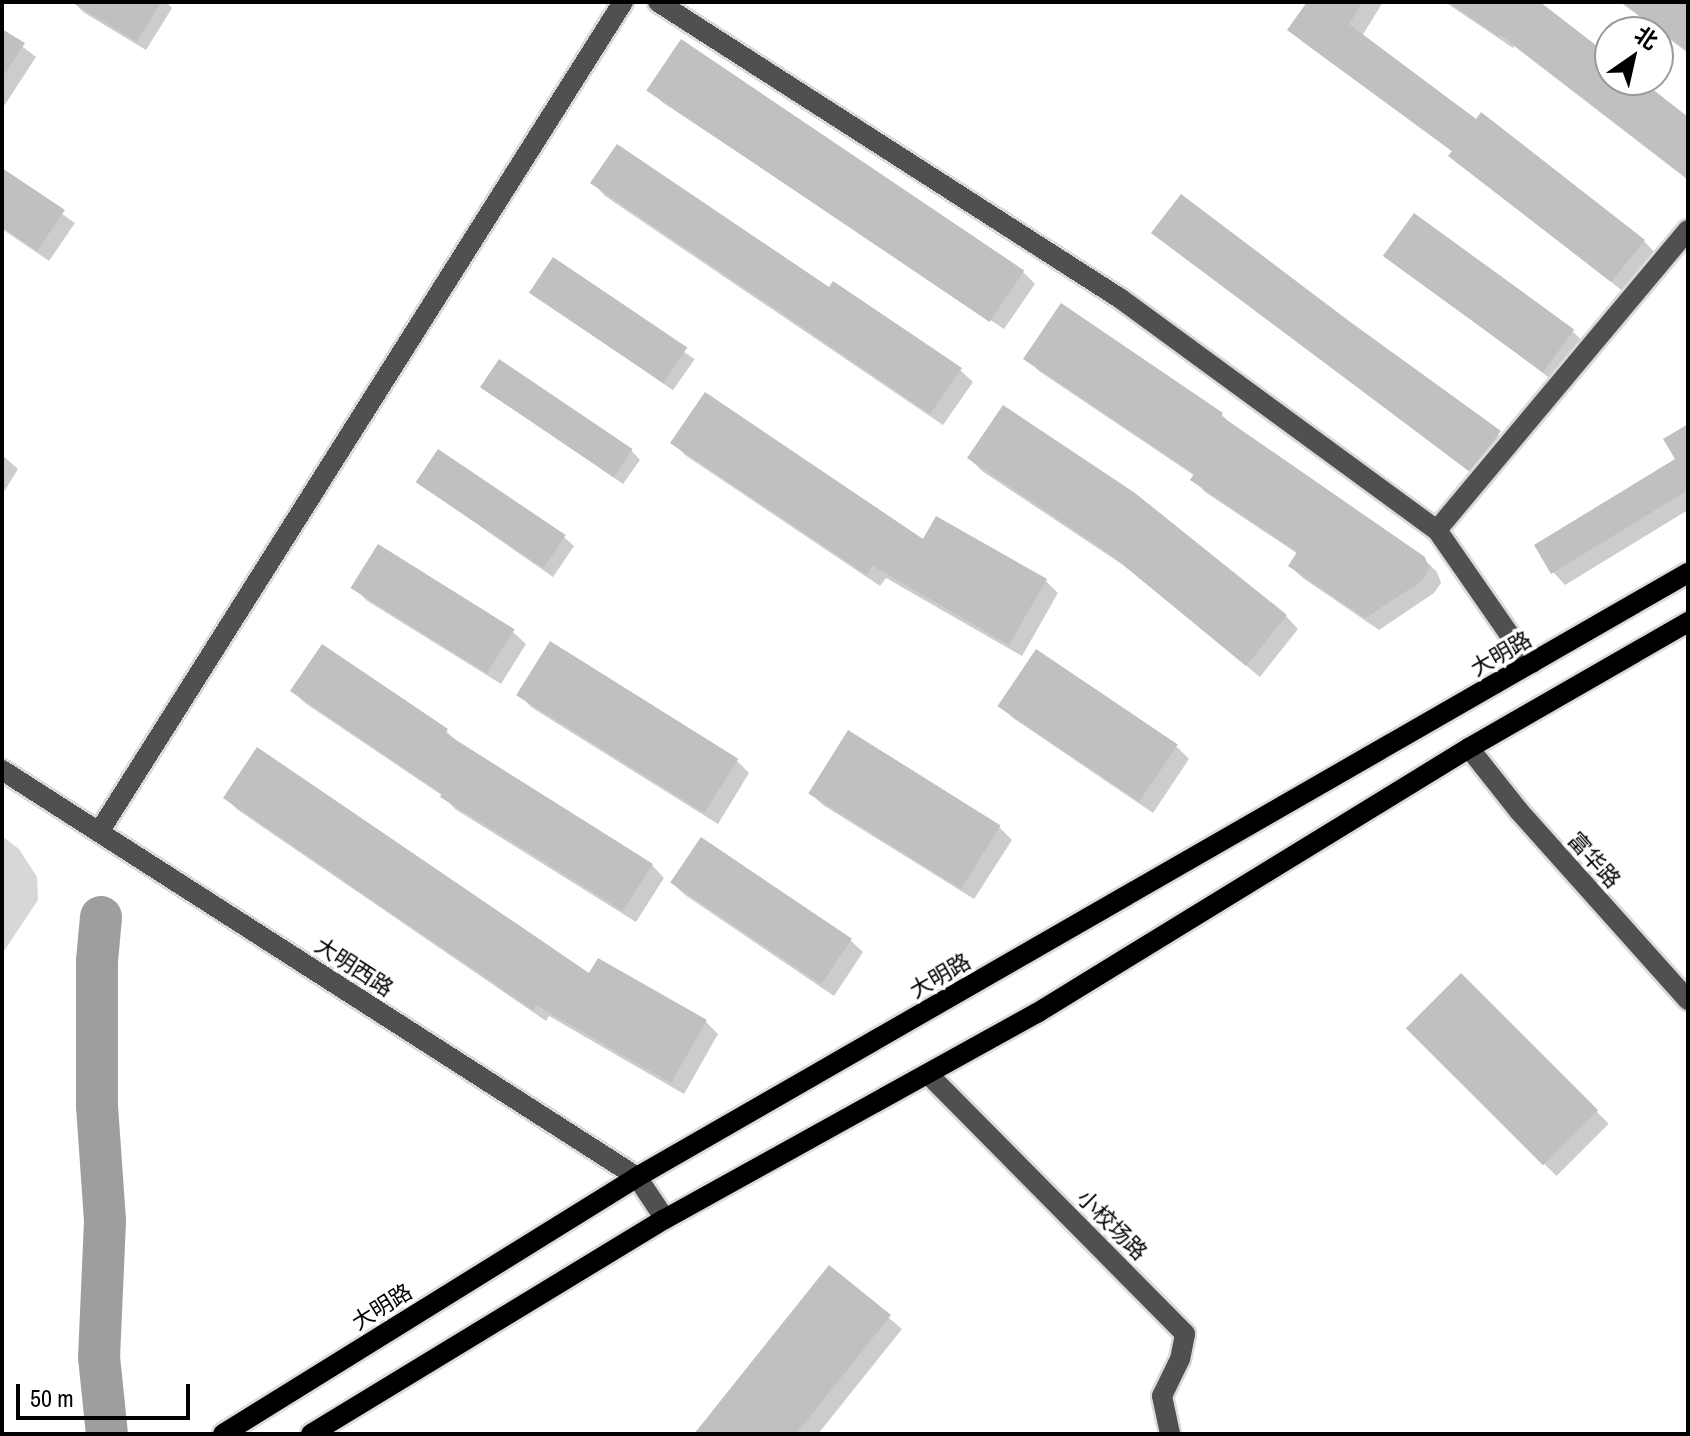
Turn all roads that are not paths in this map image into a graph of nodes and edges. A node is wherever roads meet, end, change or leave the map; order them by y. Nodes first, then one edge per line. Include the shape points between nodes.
1 (623, 2) edge
2 (658, 2) edge
3 (1688, 230) edge
4 (1437, 530) junction
5 (1688, 573) edge
6 (1688, 622) edge
7 (1533, 663) junction
8 (1469, 748) junction
9 (2, 770) edge
10 (99, 832) junction
11 (1688, 1000) edge
12 (929, 1075) junction
13 (637, 1177) junction
14 (665, 1219) junction
15 (223, 1434) edge
16 (311, 1434) edge
17 (1170, 1434) edge

1 - 10 street
2 - 4 street via 1121,299
3 - 4 street
4 - 7 street
5 - 7 main road, 大明路
6 - 8 main road
7 - 13 main road, 大明路
8 - 11 street, 富华路
8 - 12 main road
9 - 10 street, 大明西路
10 - 13 street, 大明西路
12 - 14 main road
12 - 17 street, 小校场路 via 1185,1334 1180,1359 1162,1396
13 - 14 street, 大明西路
13 - 15 main road, 大明路
14 - 16 main road

